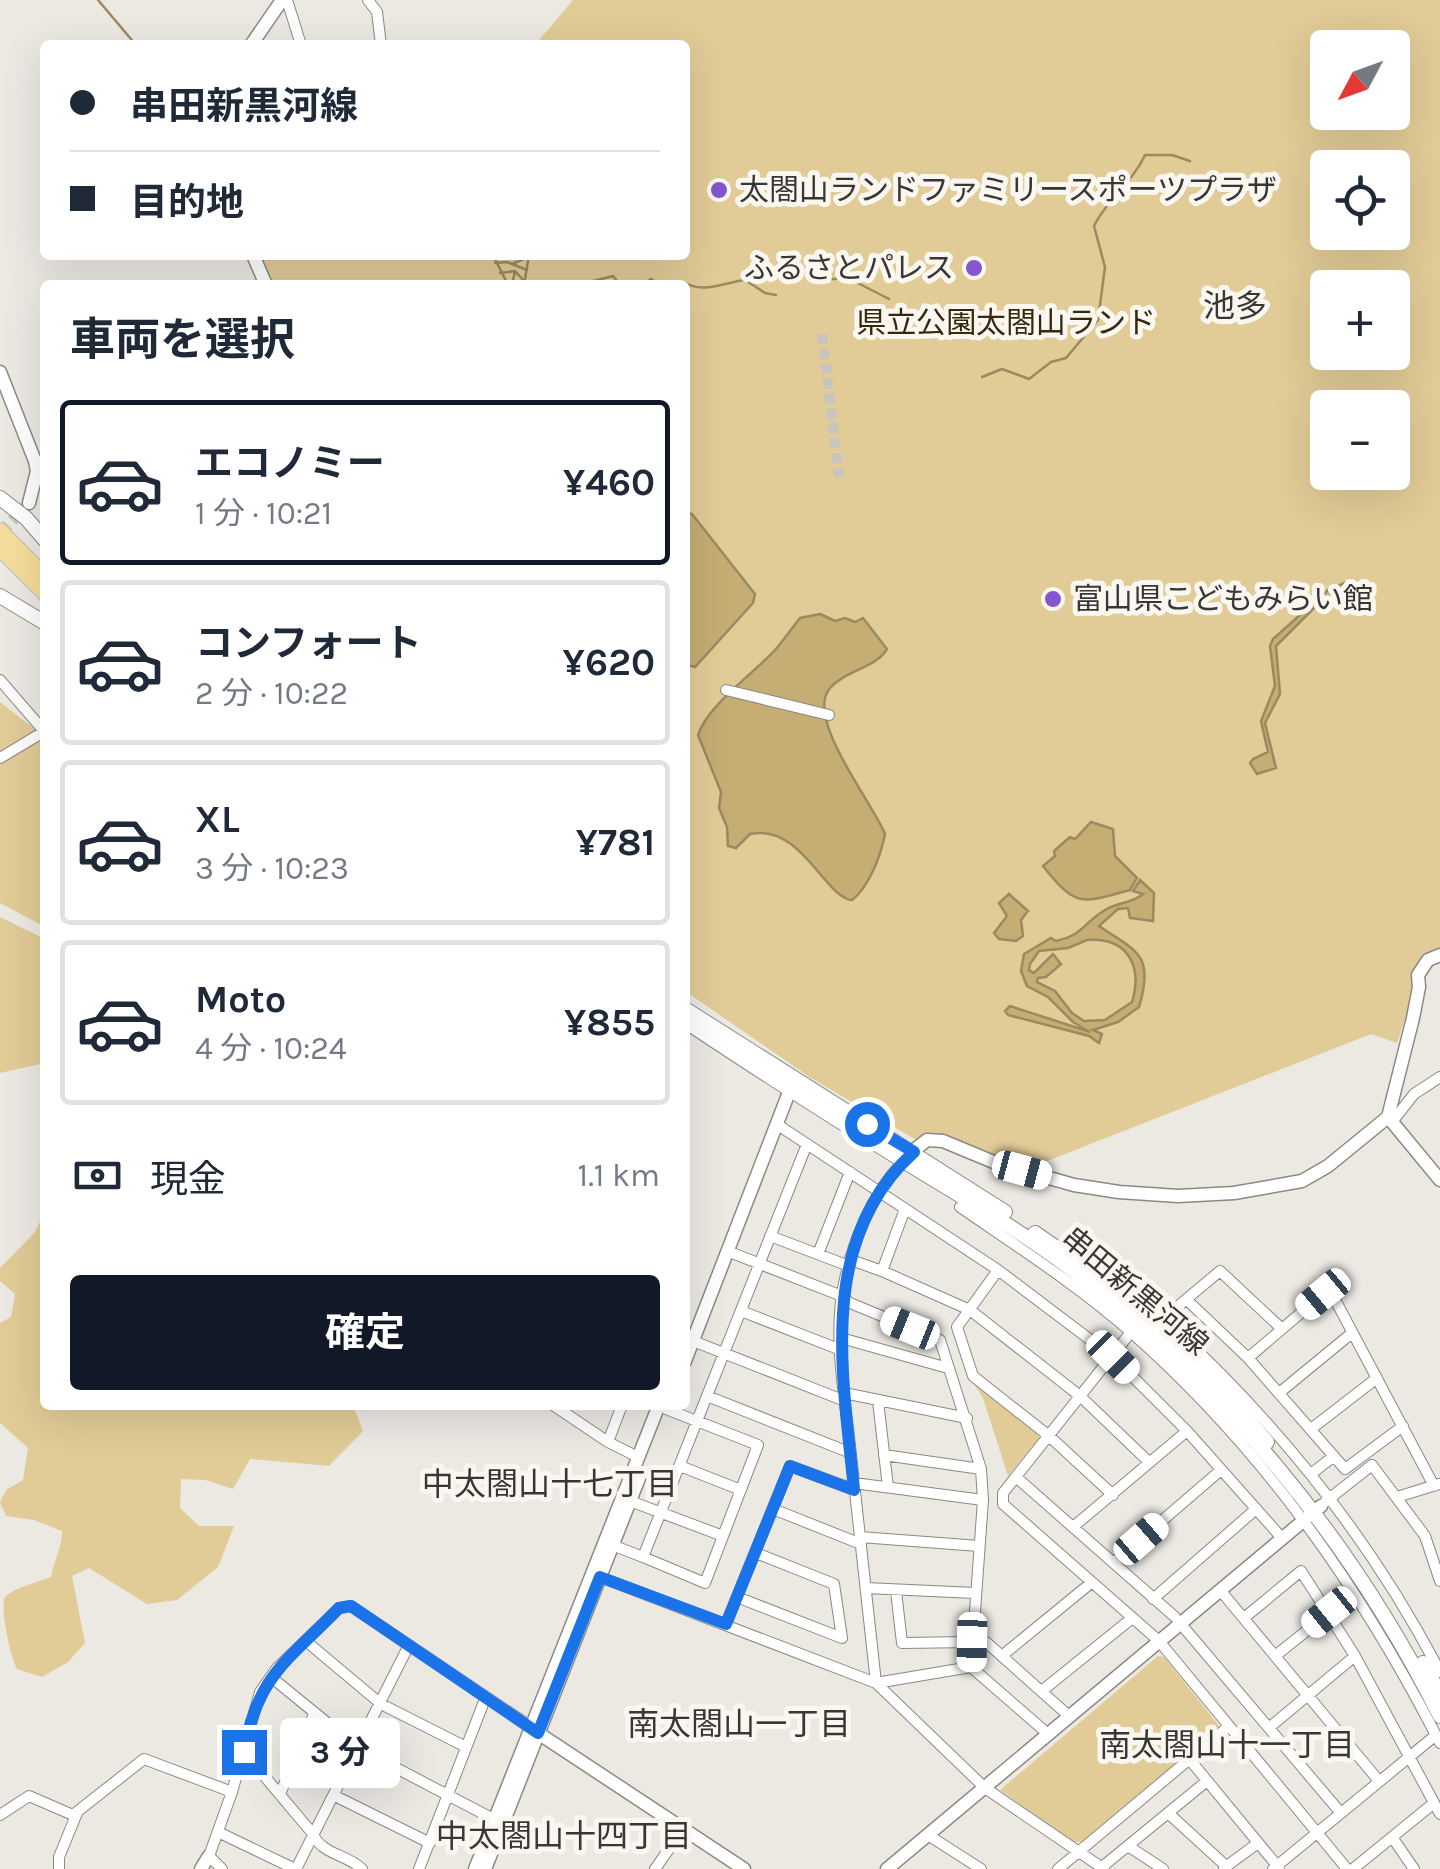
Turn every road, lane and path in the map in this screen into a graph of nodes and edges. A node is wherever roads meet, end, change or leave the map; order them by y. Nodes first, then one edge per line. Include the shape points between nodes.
1 (284, 0) edge
2 (368, 0) edge
3 (255, 40) edge
4 (299, 40) edge
5 (380, 40) edge
6 (0, 372) edge
7 (40, 462) edge
8 (0, 498) edge
9 (29, 503) tunnel mouth
10 (0, 530) edge
11 (40, 534) edge
12 (0, 548) edge
13 (40, 571) edge
14 (40, 588) edge
15 (0, 596) edge
16 (40, 620) edge
17 (0, 680) edge
18 (726, 690) dead end
19 (828, 715) dead end
20 (40, 725) edge
21 (40, 734) edge
22 (0, 758) edge
23 (1440, 956) edge
24 (690, 1013) edge
25 (690, 1025) edge
26 (1440, 1078) edge
27 (788, 1082) junction
28 (1390, 1119) junction
29 (778, 1125) junction
30 (808, 1144) junction
31 (908, 1156) junction
32 (850, 1172) junction
33 (1440, 1180) edge
34 (880, 1192) junction
35 (960, 1207) dead end
36 (906, 1209) junction
37 (735, 1222) junction
38 (770, 1236) junction
39 (728, 1251) junction
40 (818, 1254) junction
41 (850, 1263) junction
42 (758, 1264) junction
43 (998, 1270) junction
44 (882, 1271) junction
45 (842, 1296) junction
46 (1187, 1300) junction
47 (970, 1310) junction
48 (741, 1311) junction
49 (1158, 1323) junction
50 (1282, 1328) junction
51 (1131, 1332) junction
52 (1352, 1333) junction
53 (690, 1336) edge
54 (690, 1337) edge
55 (690, 1339) edge
56 (841, 1344) junction
57 (724, 1353) junction
58 (1113, 1357) junction
59 (1248, 1358) junction
60 (948, 1368) junction
61 (1377, 1378) junction
62 (1279, 1393) junction
63 (707, 1396) junction
64 (1080, 1396) junction
65 (844, 1397) junction
66 (878, 1401) junction
67 (568, 1410) edge
68 (620, 1410) edge
69 (662, 1410) edge
70 (663, 1410) edge
71 (674, 1410) edge
72 (967, 1418) junction
73 (698, 1420) junction
74 (1403, 1426) junction
75 (1311, 1429) junction
76 (1187, 1430) junction
77 (1049, 1436) junction
78 (608, 1442) junction
79 (851, 1453) junction
80 (884, 1455) junction
81 (1334, 1456) junction
82 (638, 1457) junction
83 (1149, 1462) junction
84 (680, 1466) junction
85 (981, 1468) junction
86 (1221, 1470) junction
87 (1311, 1474) junction
88 (1016, 1477) junction
89 (1437, 1485) edge
90 (854, 1487) junction
91 (888, 1488) junction
92 (741, 1490) junction
93 (1113, 1495) junction
94 (1397, 1496) junction
95 (982, 1500) junction
96 (630, 1502) junction
97 (774, 1509) junction
98 (1317, 1509) junction
99 (1256, 1510) junction
100 (660, 1512) junction
101 (1073, 1527) junction
102 (724, 1536) junction
103 (1281, 1538) junction
104 (860, 1540) junction
105 (612, 1545) junction
106 (979, 1546) junction
107 (756, 1553) junction
108 (643, 1557) junction
109 (1114, 1562) junction
110 (600, 1577) junction
111 (1440, 1582) edge
112 (1092, 1584) junction
113 (866, 1588) junction
114 (1220, 1590) junction
115 (896, 1591) junction
116 (974, 1593) junction
117 (738, 1597) junction
118 (1154, 1599) junction
119 (1329, 1612) junction
120 (1244, 1618) junction
121 (1131, 1619) junction
122 (1178, 1620) junction
123 (726, 1624) junction
124 (1158, 1641) junction
125 (307, 1642) junction
126 (972, 1642) junction
127 (986, 1642) dead end
128 (408, 1647) junction
129 (1003, 1654) junction
130 (1274, 1656) junction
131 (1355, 1656) junction
132 (1437, 1658) edge
133 (971, 1666) junction
134 (1440, 1672) edge
135 (271, 1676) junction
136 (876, 1683) junction
137 (1042, 1690) junction
138 (1307, 1694) junction
139 (1440, 1694) edge
140 (485, 1698) junction
141 (381, 1704) junction
142 (314, 1714) junction
143 (1069, 1716) junction
144 (1440, 1716) edge
145 (1228, 1727) junction
146 (1270, 1727) junction
147 (534, 1730) junction
148 (1048, 1734) junction
149 (1438, 1739) edge
150 (466, 1746) junction
151 (358, 1748) junction
152 (244, 1752) junction
153 (1410, 1756) junction
154 (1190, 1760) junction
155 (1207, 1781) junction
156 (1379, 1781) junction
157 (985, 1788) junction
158 (232, 1792) junction
159 (280, 1794) junction
160 (336, 1796) junction
161 (448, 1796) junction
162 (1434, 1803) junction
163 (78, 1812) junction
164 (1340, 1812) junction
165 (1168, 1813) junction
166 (1440, 1814) edge
167 (0, 1815) edge
168 (499, 1821) junction
169 (684, 1829) junction
170 (218, 1832) junction
171 (1316, 1832) junction
172 (314, 1834) junction
173 (928, 1835) junction
174 (1392, 1837) junction
175 (430, 1843) junction
176 (1258, 1843) junction
177 (1128, 1846) junction
178 (1079, 1852) junction
179 (209, 1856) junction
180 (1103, 1868) edge
181 (1224, 1868) edge
182 (1277, 1868) edge
183 (59, 1869) edge
184 (201, 1869) edge
185 (222, 1869) edge
186 (295, 1869) edge
187 (362, 1869) edge
188 (419, 1869) edge
189 (474, 1869) edge
190 (485, 1869) edge
191 (655, 1869) edge
192 (744, 1869) edge
193 (887, 1869) edge
194 (981, 1869) edge
195 (1058, 1869) edge
196 (1163, 1869) edge
197 (1350, 1869) edge
198 (1414, 1869) edge

1 - 3 street
1 - 4 street
2 - 5 street via 377,12
6 - 7 street
7 - 9 street
8 - 11 main road
10 - 13 main road
12 - 14 main road
15 - 16 main road
17 - 20 street
18 - 19 street
21 - 22 street
23 - 28 street via 1418,975
24 - 27 main road, 串田新黒河線
25 - 27 main road, 串田新黒河線
26 - 28 street
27 - 29 street
27 - 31 main road, 串田新黒河線
27 - 37 street
28 - 31 street via 1302,1181 1234,1193 1178,1196 1074,1185 943,1141 928,1140
28 - 33 street
29 - 30 street
29 - 37 street
30 - 32 street
30 - 38 street
31 - 34 street
31 - 49 main road, 串田新黒河線 via 1074,1258
31 - 98 main road, 串田新黒河線 via 1068,1267 1170,1352
32 - 34 street
32 - 40 street
34 - 36 street
34 - 41 street
35 - 51 street
36 - 43 street
36 - 44 street
37 - 39 street
37 - 53 street
38 - 40 street
38 - 42 street
39 - 42 street
39 - 54 street
40 - 41 street
41 - 44 street
41 - 45 street
42 - 45 street
42 - 48 street
43 - 47 street
43 - 58 street
44 - 47 street
45 - 56 street
45 - 60 street via 940,1340
46 - 49 street
46 - 50 street via 1220,1272
46 - 59 street
47 - 64 street
47 - 77 street via 957,1327 974,1376
48 - 56 street
48 - 57 street
49 - 87 street via 1169,1324 1234,1387
49 - 98 main road, 串田新黒河線 via 1232,1399
50 - 52 street via 1331,1292
50 - 59 street
51 - 58 street
51 - 98 street
52 - 61 street
52 - 62 street
55 - 57 street
56 - 60 street
56 - 65 street
57 - 63 street
57 - 65 street
58 - 64 street
58 - 76 street
59 - 62 street
60 - 72 street
61 - 74 street
61 - 75 street
62 - 75 street
63 - 73 street
63 - 79 street
64 - 77 street
64 - 83 street
65 - 66 street
65 - 79 street
66 - 72 street
66 - 80 street
67 - 78 street
68 - 78 street
69 - 82 street
70 - 96 street
71 - 73 street
72 - 85 street
73 - 84 street
73 - 92 street via 758,1446
74 - 81 street via 1345,1469
74 - 89 street
75 - 81 street
76 - 83 street
76 - 86 street
77 - 88 street
77 - 93 street
78 - 82 street
79 - 90 street
80 - 85 street
80 - 91 street
81 - 87 street
82 - 147 street
83 - 93 street
84 - 92 street
84 - 100 street
85 - 95 street
86 - 99 street
86 - 109 street
87 - 98 street
88 - 101 street
88 - 112 street via 1003,1504
89 - 94 street
90 - 91 street
90 - 97 street via 790,1466
90 - 104 street
91 - 95 street
92 - 102 street
93 - 101 street
94 - 98 street via 1372,1465
94 - 111 street via 1424,1536
95 - 106 street
96 - 100 street
96 - 105 street
97 - 104 street
97 - 107 street
98 - 103 street
98 - 132 street via 1378,1568
98 - 139 main road, 串田新黒河線 via 1354,1550
98 - 144 main road, 串田新黒河線
98 - 149 street
99 - 103 street
99 - 118 street
100 - 102 street
100 - 108 street
101 - 109 street
102 - 108 street via 705,1583
103 - 114 street
104 - 106 street
104 - 113 street
105 - 108 street
105 - 110 street
106 - 116 street
107 - 117 street
107 - 117 street via 834,1584 842,1638
109 - 118 street
110 - 123 street
110 - 147 street
112 - 121 street
112 - 129 street
113 - 115 street
113 - 136 street
114 - 120 street
114 - 122 street
115 - 116 street
115 - 126 street via 902,1642
116 - 126 street
117 - 123 street
118 - 122 street
119 - 120 street via 1301,1571
119 - 130 street
119 - 131 street
120 - 130 street
121 - 124 street
121 - 137 street
122 - 124 street
122 - 146 street
123 - 136 street
124 - 143 street
124 - 145 street
125 - 128 street via 339,1608 351,1606
125 - 135 street
125 - 141 street
126 - 133 street
127 - 129 street
128 - 140 street
128 - 141 street
129 - 137 street
130 - 138 street
131 - 138 street
131 - 153 street
132 - 134 street
133 - 136 street
133 - 148 street
135 - 142 street
135 - 152 street via 255,1706
136 - 157 street
137 - 143 street
138 - 146 street
138 - 156 street
140 - 147 street
140 - 150 street
141 - 150 street
141 - 151 street
142 - 151 street
142 - 159 street
143 - 148 street
145 - 154 street
145 - 171 street
146 - 164 street
147 - 168 street
147 - 169 street
148 - 157 street
149 - 153 street
150 - 161 street
151 - 160 street
151 - 161 street
152 - 158 street
152 - 159 street
153 - 156 street
153 - 162 street
154 - 155 street
154 - 178 street
155 - 165 street
155 - 176 street
156 - 164 street
157 - 173 street
157 - 178 street
158 - 163 street via 144,1759
158 - 170 street
159 - 172 street
160 - 172 street
160 - 175 street
161 - 168 street
161 - 175 street
162 - 166 street
162 - 174 street
163 - 167 street via 61,1812 29,1796
163 - 183 street
164 - 171 street
165 - 177 street
165 - 181 street
168 - 189 street
168 - 190 street
169 - 191 street
169 - 192 street
170 - 179 street
170 - 186 street
171 - 182 street
171 - 197 street
172 - 186 street
172 - 187 street via 320,1846
173 - 193 street
173 - 194 street
174 - 197 street
174 - 198 street
175 - 188 street
176 - 181 street
176 - 182 street
177 - 180 street
177 - 196 street
178 - 180 street
178 - 195 street
179 - 184 street
179 - 185 street

